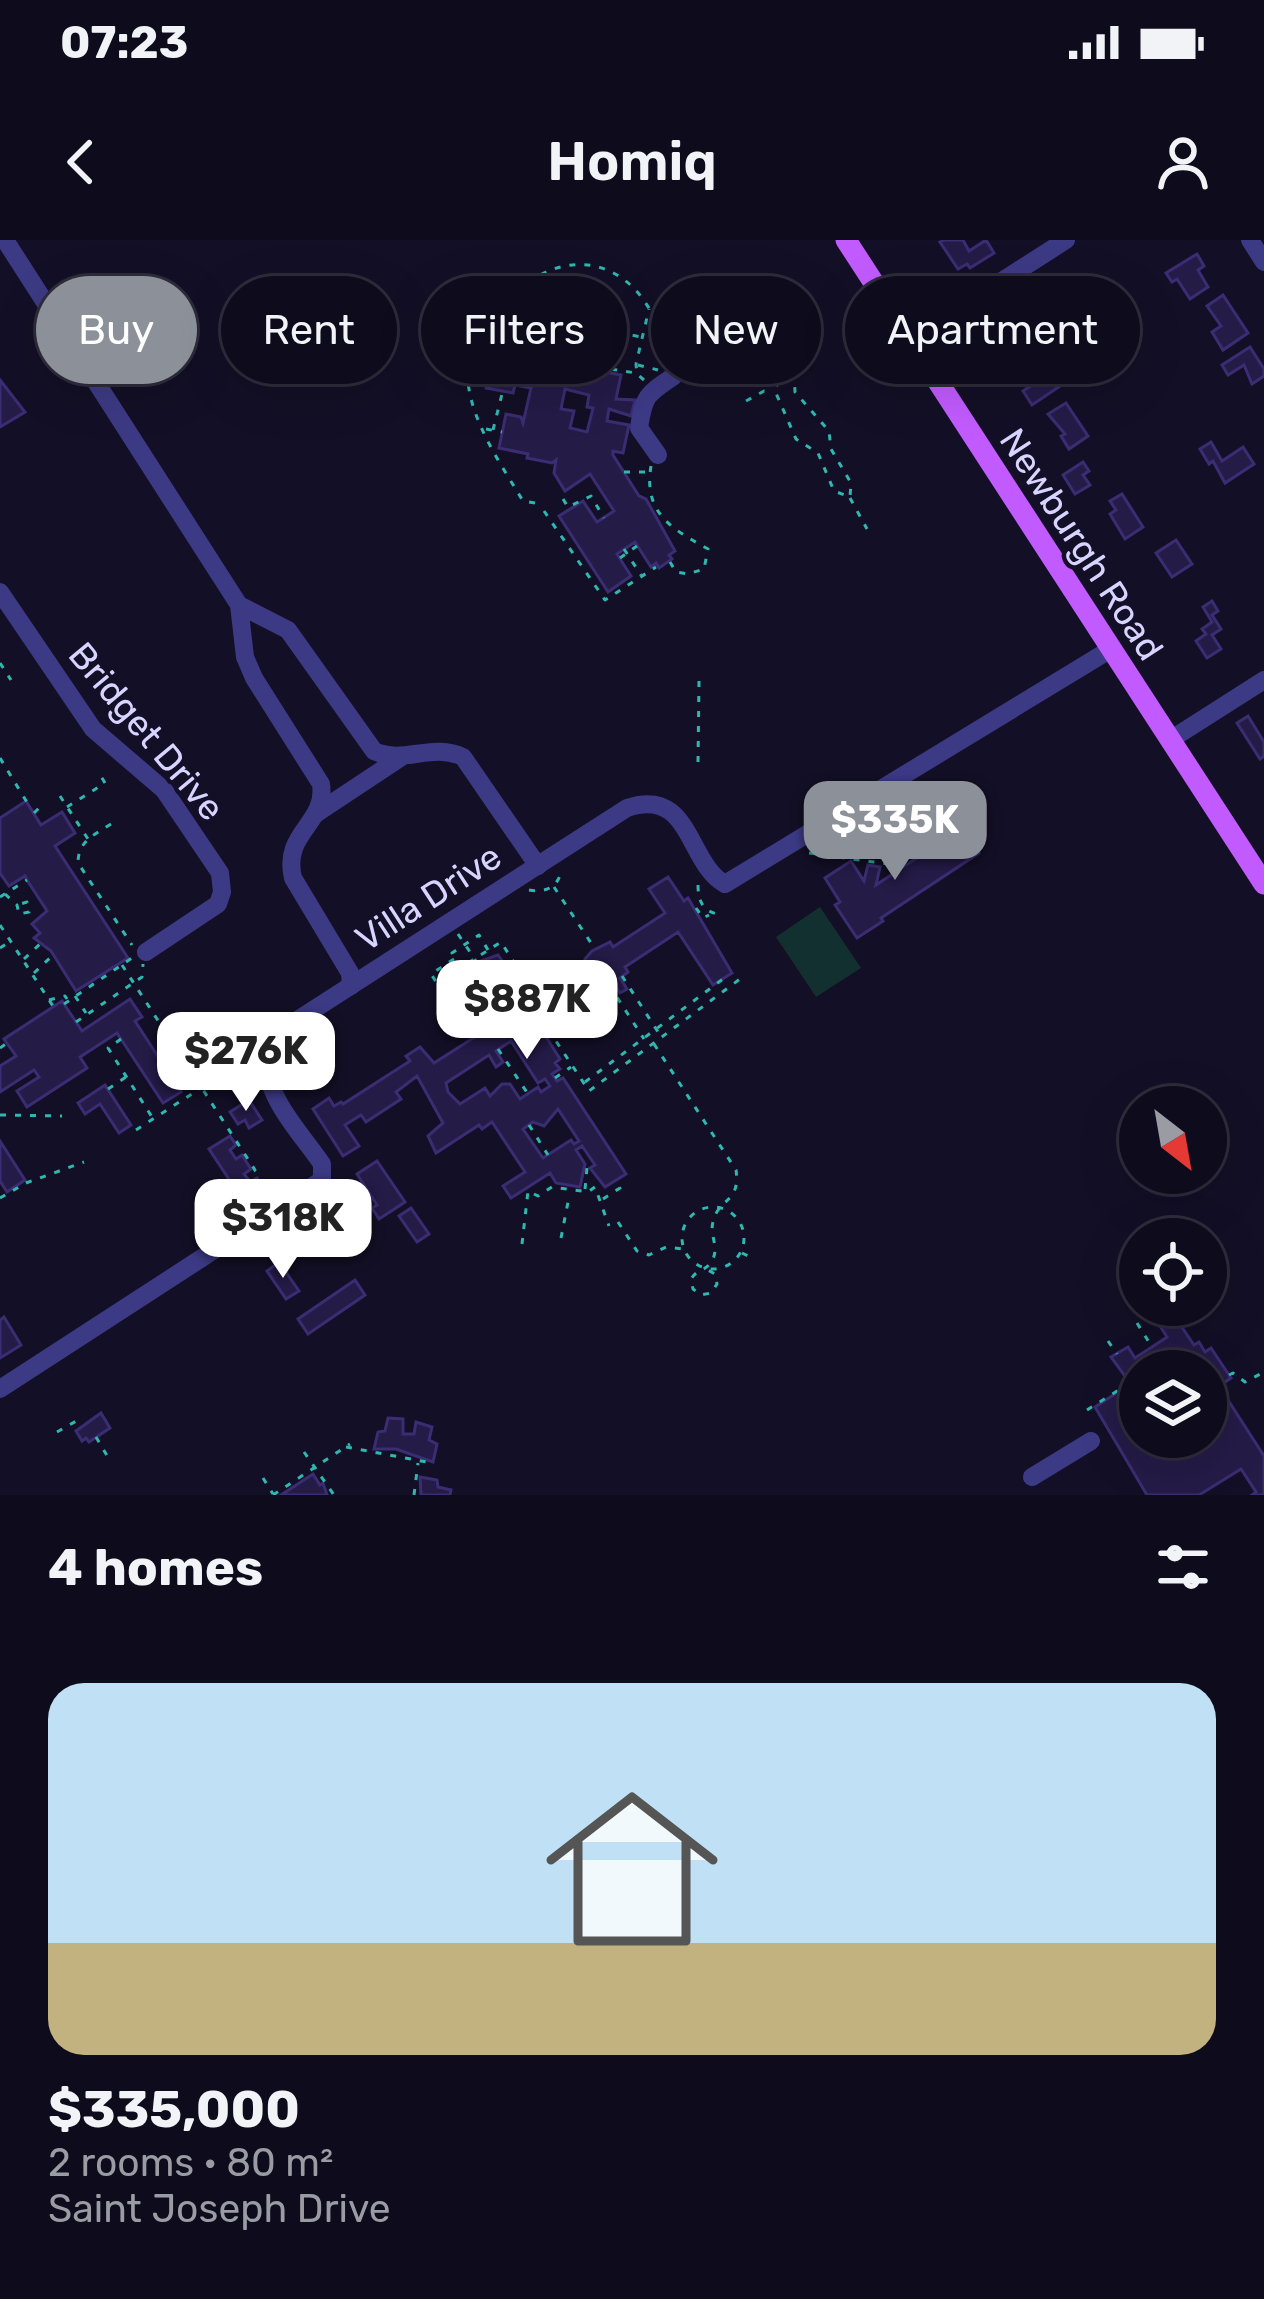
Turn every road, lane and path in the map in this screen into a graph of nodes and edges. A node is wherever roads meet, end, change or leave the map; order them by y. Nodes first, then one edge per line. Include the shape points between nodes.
1 (5, 240) edge
2 (846, 240) edge
3 (1066, 240) edge
4 (1250, 240) edge
5 (1264, 262) edge
6 (538, 276) edge
7 (622, 276) edge
8 (869, 276) edge
9 (1010, 276) edge
10 (627, 280) edge
11 (649, 309) junction
12 (651, 312) edge
13 (627, 334) edge
14 (643, 337) junction
15 (636, 364) junction
16 (651, 368) edge
17 (627, 372) edge
18 (638, 374) junction
19 (651, 380) edge
20 (467, 384) edge
21 (658, 384) edge
22 (777, 384) edge
23 (795, 384) edge
24 (939, 384) edge
25 (775, 391) junction
26 (502, 394) dead end
27 (746, 401) dead end
28 (484, 428) junction
29 (493, 430) junction
30 (502, 432) dead end
31 (653, 462) junction
32 (624, 472) dead end
33 (850, 497) junction
34 (563, 499) dead end
35 (535, 503) dead end
36 (611, 506) dead end
37 (544, 511) dead end
38 (564, 524) dead end
39 (556, 528) junction
40 (867, 529) dead end
41 (637, 546) dead end
42 (625, 551) junction
43 (620, 558) dead end
44 (670, 562) dead end
45 (634, 564) junction
46 (656, 567) dead end
47 (626, 568) dead end
48 (642, 576) junction
49 (0, 592) edge
50 (239, 605) junction
51 (1111, 649) junction
52 (0, 663) edge
53 (11, 680) dead end
54 (699, 680) dead end
55 (1264, 680) edge
56 (1170, 740) junction
57 (404, 756) junction
58 (0, 758) edge
59 (698, 762) dead end
60 (99, 773) dead end
61 (60, 796) dead end
62 (28, 804) dead end
63 (43, 804) dead end
64 (67, 807) junction
65 (34, 813) dead end
66 (317, 814) junction
67 (111, 824) dead end
68 (961, 829) dead end
69 (88, 839) junction
70 (794, 844) junction
71 (538, 866) junction
72 (702, 878) dead end
73 (27, 880) dead end
74 (1264, 884) edge
75 (553, 886) dead end
76 (3, 895) edge
77 (17, 904) junction
78 (29, 912) junction
79 (723, 915) dead end
80 (39, 919) dead end
81 (0, 925) edge
82 (458, 934) dead end
83 (11, 941) junction
84 (41, 944) dead end
85 (465, 944) junction
86 (0, 948) edge
87 (595, 949) dead end
88 (488, 950) junction
89 (142, 953) junction
90 (53, 955) dead end
91 (455, 958) junction
92 (23, 960) junction
93 (475, 960) junction
94 (122, 965) junction
95 (32, 975) junction
96 (622, 976) dead end
97 (744, 976) dead end
98 (723, 979) dead end
99 (134, 983) junction
100 (609, 985) dead end
101 (351, 986) junction
102 (75, 996) junction
103 (115, 996) junction
104 (536, 997) dead end
105 (49, 1000) junction
106 (121, 1005) dead end
107 (53, 1006) dead end
108 (88, 1014) junction
109 (76, 1022) dead end
110 (548, 1029) dead end
111 (657, 1030) junction
112 (662, 1037) junction
113 (473, 1038) dead end
114 (121, 1039) dead end
115 (644, 1040) junction
116 (7, 1043) dead end
117 (651, 1045) junction
118 (0, 1048) edge
119 (498, 1049) dead end
120 (265, 1058) junction
121 (573, 1066) junction
122 (127, 1077) junction
123 (555, 1078) dead end
124 (584, 1083) junction
125 (201, 1088) junction
126 (108, 1089) dead end
127 (528, 1094) dead end
128 (0, 1115) edge
129 (62, 1116) dead end
130 (153, 1118) junction
131 (529, 1125) dead end
132 (136, 1130) dead end
133 (548, 1155) dead end
134 (84, 1162) dead end
135 (593, 1163) dead end
136 (246, 1176) dead end
137 (615, 1180) dead end
138 (585, 1191) junction
139 (0, 1198) edge
140 (601, 1200) junction
141 (568, 1202) dead end
142 (722, 1207) junction
143 (618, 1222) dead end
144 (609, 1226) dead end
145 (561, 1238) dead end
146 (523, 1244) dead end
147 (685, 1250) junction
148 (740, 1252) junction
149 (752, 1258) dead end
150 (706, 1269) junction
151 (1139, 1326) edge
152 (1108, 1341) dead end
153 (1152, 1347) dead end
154 (1117, 1354) dead end
155 (1264, 1372) edge
156 (1228, 1375) dead end
157 (0, 1389) edge
158 (1119, 1390) edge
159 (1087, 1410) dead end
160 (81, 1426) dead end
161 (56, 1432) dead end
162 (95, 1437) dead end
163 (1091, 1441) dead end
164 (304, 1452) dead end
165 (109, 1459) dead end
166 (419, 1461) junction
167 (427, 1462) dead end
168 (315, 1467) junction
169 (1032, 1477) dead end
170 (263, 1478) dead end
171 (274, 1495) edge
172 (334, 1495) edge
173 (414, 1495) edge

1 - 50 street
2 - 8 main road, Newburgh Road
3 - 9 street
4 - 5 street
6 - 7 path via 582,265
10 - 11 path
11 - 12 path
11 - 14 path
13 - 14 path
14 - 15 path
15 - 16 path
15 - 18 path
17 - 18 path
18 - 19 path
20 - 28 path
21 - 31 street via 639,428
22 - 25 path
23 - 33 path via 830,431
24 - 51 main road, Newburgh Road
25 - 27 path
25 - 33 path via 796,439 818,453 830,487
26 - 29 path
28 - 29 path
28 - 35 path via 523,501
29 - 30 path
31 - 32 path
31 - 44 path via 651,498 670,527 708,549 704,569 676,572
33 - 40 path
34 - 36 path via 568,507 591,496 603,515
37 - 39 path
38 - 39 path
39 - 48 path via 605,600
41 - 42 path
42 - 43 path
42 - 45 path
45 - 47 path
45 - 48 path
46 - 48 path
49 - 89 street, Bridget Drive via 93,729 164,790 220,873 218,904
50 - 57 street via 288,630 374,752
50 - 66 street via 244,657 321,784
51 - 56 main road, Newburgh Road
51 - 70 street
52 - 53 path
54 - 59 path
55 - 56 street
56 - 74 main road, Newburgh Road
57 - 66 street
57 - 71 street via 428,749 463,757
58 - 62 path
60 - 64 path via 105,783
61 - 64 path
63 - 65 path
64 - 69 path
66 - 101 street via 289,863
67 - 69 path
68 - 70 path via 950,820 880,865
69 - 89 path via 78,863
70 - 71 street, Villa Drive via 725,884 678,819 658,805 627,808
71 - 101 street, Villa Drive
72 - 79 path via 703,918
73 - 76 path
75 - 87 path
76 - 77 path
77 - 78 path via 20,914
77 - 78 path via 27,902
78 - 80 path
81 - 83 path
82 - 85 path
83 - 86 path
83 - 92 path
84 - 92 path
85 - 88 path via 479,935
85 - 91 path
85 - 93 path
88 - 93 path
88 - 104 path via 501,942
89 - 94 path
89 - 99 path via 144,973
90 - 95 path
91 - 93 path via 461,967
91 - 113 path via 431,974
92 - 95 path
94 - 99 path
94 - 102 path
95 - 105 path
96 - 111 path
97 - 112 path
98 - 111 path
99 - 103 path
99 - 125 path
100 - 115 path
101 - 120 street, Villa Drive via 282,1030
102 - 105 path
102 - 108 path
103 - 106 path
103 - 108 path
105 - 107 path
108 - 109 path
110 - 121 path
111 - 112 path
111 - 115 path
112 - 117 path
114 - 122 path via 108,1048
115 - 117 path
115 - 124 path
116 - 118 path
117 - 124 path via 589,1091
117 - 142 path via 736,1170 734,1196
119 - 127 path
120 - 125 path via 254,1054
120 - 157 street via 269,1085 322,1164 322,1180
121 - 123 path
121 - 124 path
122 - 126 path
122 - 130 path
125 - 130 path
125 - 136 path via 255,1170
128 - 129 path
130 - 132 path
131 - 133 path
134 - 139 path
135 - 138 path
137 - 140 path via 620,1188
138 - 140 path via 595,1187
138 - 146 path via 528,1191
140 - 144 path
141 - 145 path
142 - 147 path via 688,1219
142 - 148 path via 740,1222
142 - 150 path
143 - 147 path via 637,1251
147 - 150 path
148 - 149 path
148 - 150 path via 729,1265
150 - 150 path via 691,1280 701,1295 717,1284
151 - 153 path
152 - 154 path
155 - 156 path via 1245,1382
158 - 159 path
160 - 161 path via 78,1420
162 - 165 path
163 - 169 street
164 - 168 path
166 - 167 path
166 - 168 path via 348,1446
166 - 173 path
168 - 171 path
168 - 172 path
170 - 171 path

